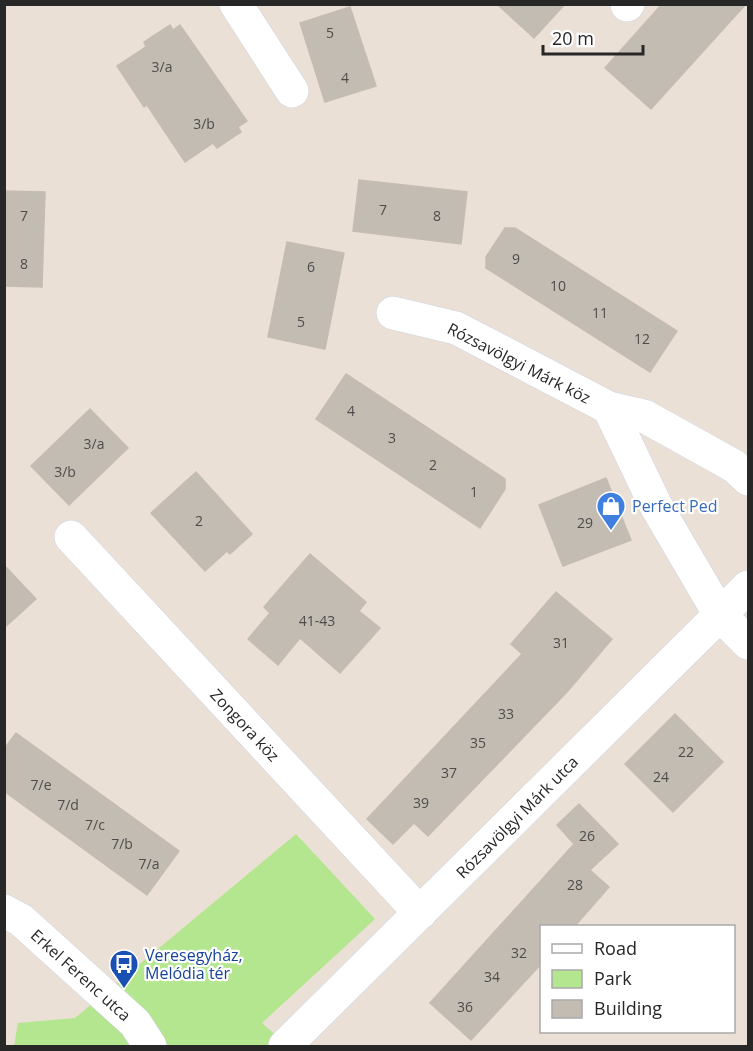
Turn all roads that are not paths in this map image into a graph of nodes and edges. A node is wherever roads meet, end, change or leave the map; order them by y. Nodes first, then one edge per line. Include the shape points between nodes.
1 (236, 4) edge
2 (292, 91) dead end
3 (393, 313) dead end
4 (609, 408) junction
5 (748, 479) edge
6 (71, 537) dead end
7 (748, 587) edge
8 (720, 615) junction
9 (748, 643) edge
10 (4, 911) edge
11 (420, 914) junction
12 (300, 1042) edge
13 (150, 1047) edge

1 - 2 street
3 - 4 street, Rózsavölgyi Márk köz via 456,328
4 - 5 street, Rózsavölgyi Márk köz via 645,416 734,466
4 - 8 street, Rózsavölgyi Márk köz via 655,504
6 - 11 street, Zongora köz
7 - 8 street, Rózsavölgyi Márk utca
8 - 9 street, Rózsavölgyi Márk köz
8 - 11 street, Rózsavölgyi Márk utca
10 - 13 street, Erkel Ferenc utca via 21,920 135,1023
11 - 12 street, Rózsavölgyi Márk utca

